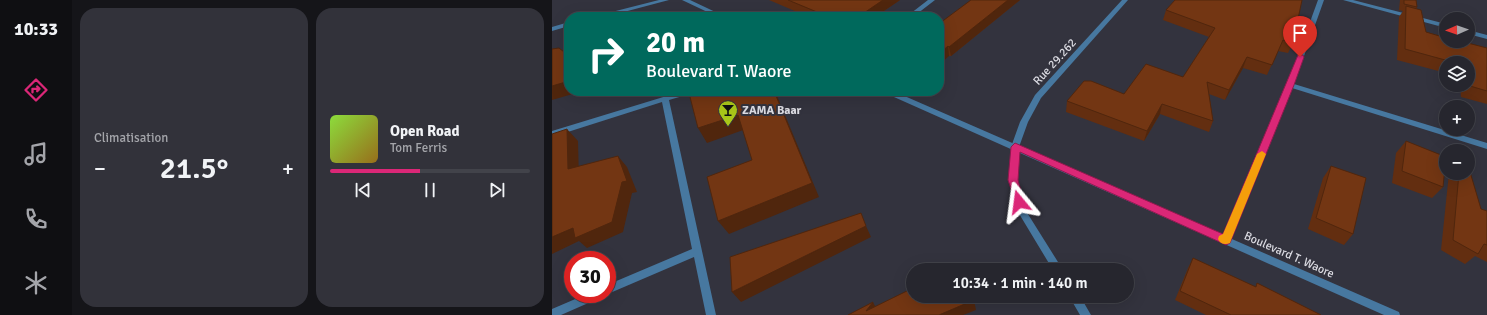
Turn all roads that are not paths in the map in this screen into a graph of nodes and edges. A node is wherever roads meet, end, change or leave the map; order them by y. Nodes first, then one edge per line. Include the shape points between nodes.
1 (666, 0) edge
2 (685, 0) edge
3 (932, 0) edge
4 (1125, 0) edge
5 (1321, 0) edge
6 (1346, 0) edge
7 (618, 12) edge
8 (712, 12) edge
9 (916, 12) edge
10 (1439, 24) edge
11 (564, 25) edge
12 (552, 29) edge
13 (1475, 34) edge
14 (1487, 37) edge
15 (1290, 85) junction
16 (675, 96) edge
17 (898, 96) edge
18 (665, 99) junction
19 (552, 134) edge
20 (1487, 146) edge
21 (1015, 147) junction
22 (1226, 240) junction
23 (697, 251) junction
24 (1054, 263) edge
25 (616, 286) edge
26 (577, 303) edge
27 (1078, 303) edge
28 (552, 314) edge
29 (712, 315) edge
30 (1086, 315) edge
31 (1395, 315) edge

1 - 7 street
2 - 8 street
3 - 9 street
4 - 21 street, Rue 29.262 via 1038,97 1024,122
5 - 15 street
6 - 10 street
11 - 12 street
13 - 14 street
15 - 20 street
15 - 22 street
16 - 18 street
17 - 21 street, Boulevard T. Waore
18 - 19 street
18 - 23 street
21 - 22 street, Boulevard T. Waore
21 - 24 street, Rue 29.262 via 1013,180 1022,212
22 - 31 street, Boulevard T. Waore
23 - 25 street
23 - 29 street
26 - 28 street
27 - 30 street

